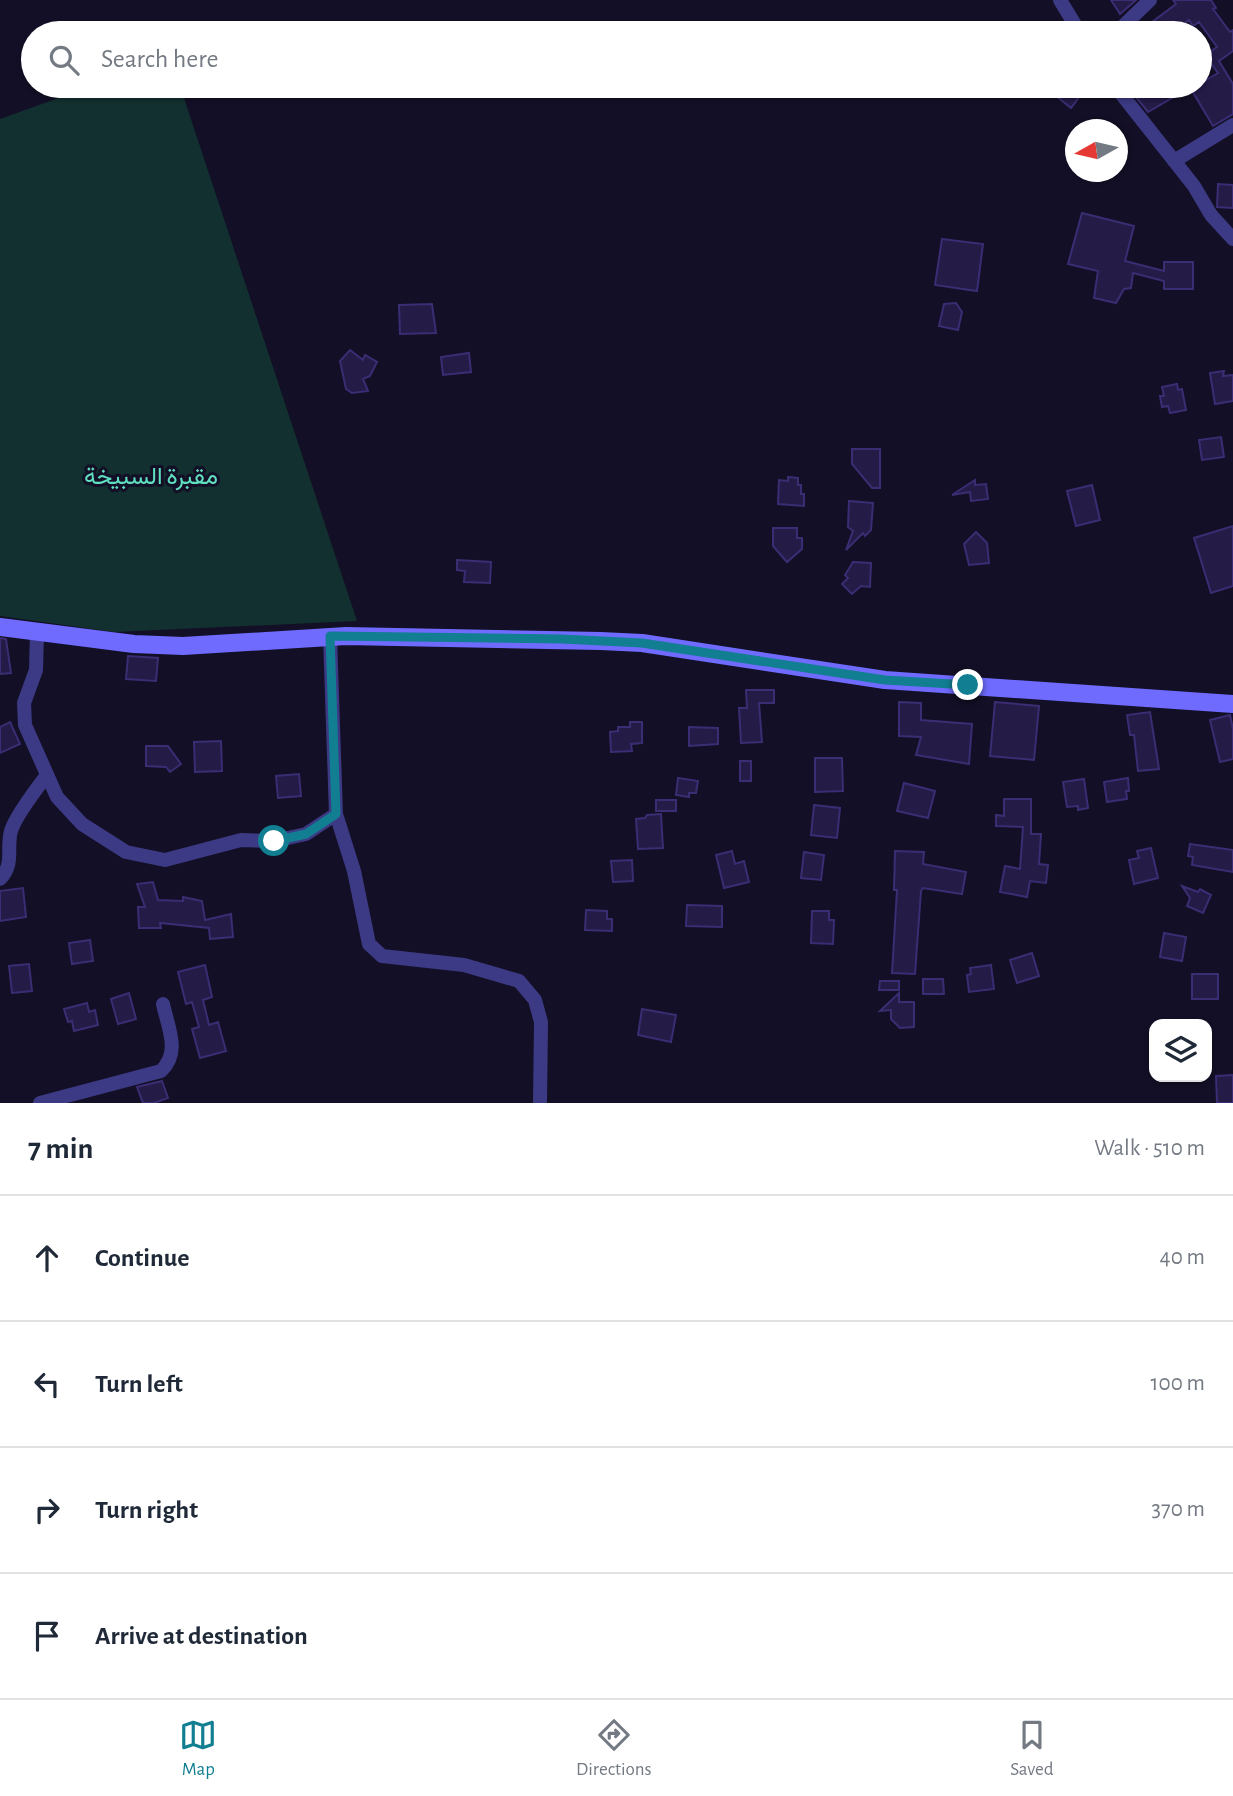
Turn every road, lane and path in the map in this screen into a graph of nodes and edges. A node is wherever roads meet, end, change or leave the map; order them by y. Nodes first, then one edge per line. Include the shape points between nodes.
1 (1060, 0) edge
2 (1150, 0) edge
3 (1073, 21) edge
4 (1128, 21) edge
5 (1125, 98) edge
6 (1233, 125) edge
7 (1174, 160) junction
8 (1233, 239) edge
9 (0, 627) edge
10 (37, 632) junction
11 (330, 636) junction
12 (1233, 704) edge
13 (47, 775) junction
14 (336, 814) junction
15 (0, 879) edge
16 (163, 1004) dead end
17 (40, 1103) edge
18 (540, 1103) edge

1 - 3 street
2 - 4 street
5 - 7 street
6 - 7 street
7 - 8 street
9 - 10 street
10 - 11 street via 183,646
10 - 13 street via 36,670 24,703 25,724
11 - 12 street via 642,643 885,680
11 - 14 street
13 - 14 street via 57,797 82,824 126,852 165,860 241,840 274,841 306,834
13 - 15 street via 10,832 10,860
14 - 18 street via 369,944 382,956 464,965 519,981 535,1000 541,1022
16 - 17 street via 173,1053 161,1070

